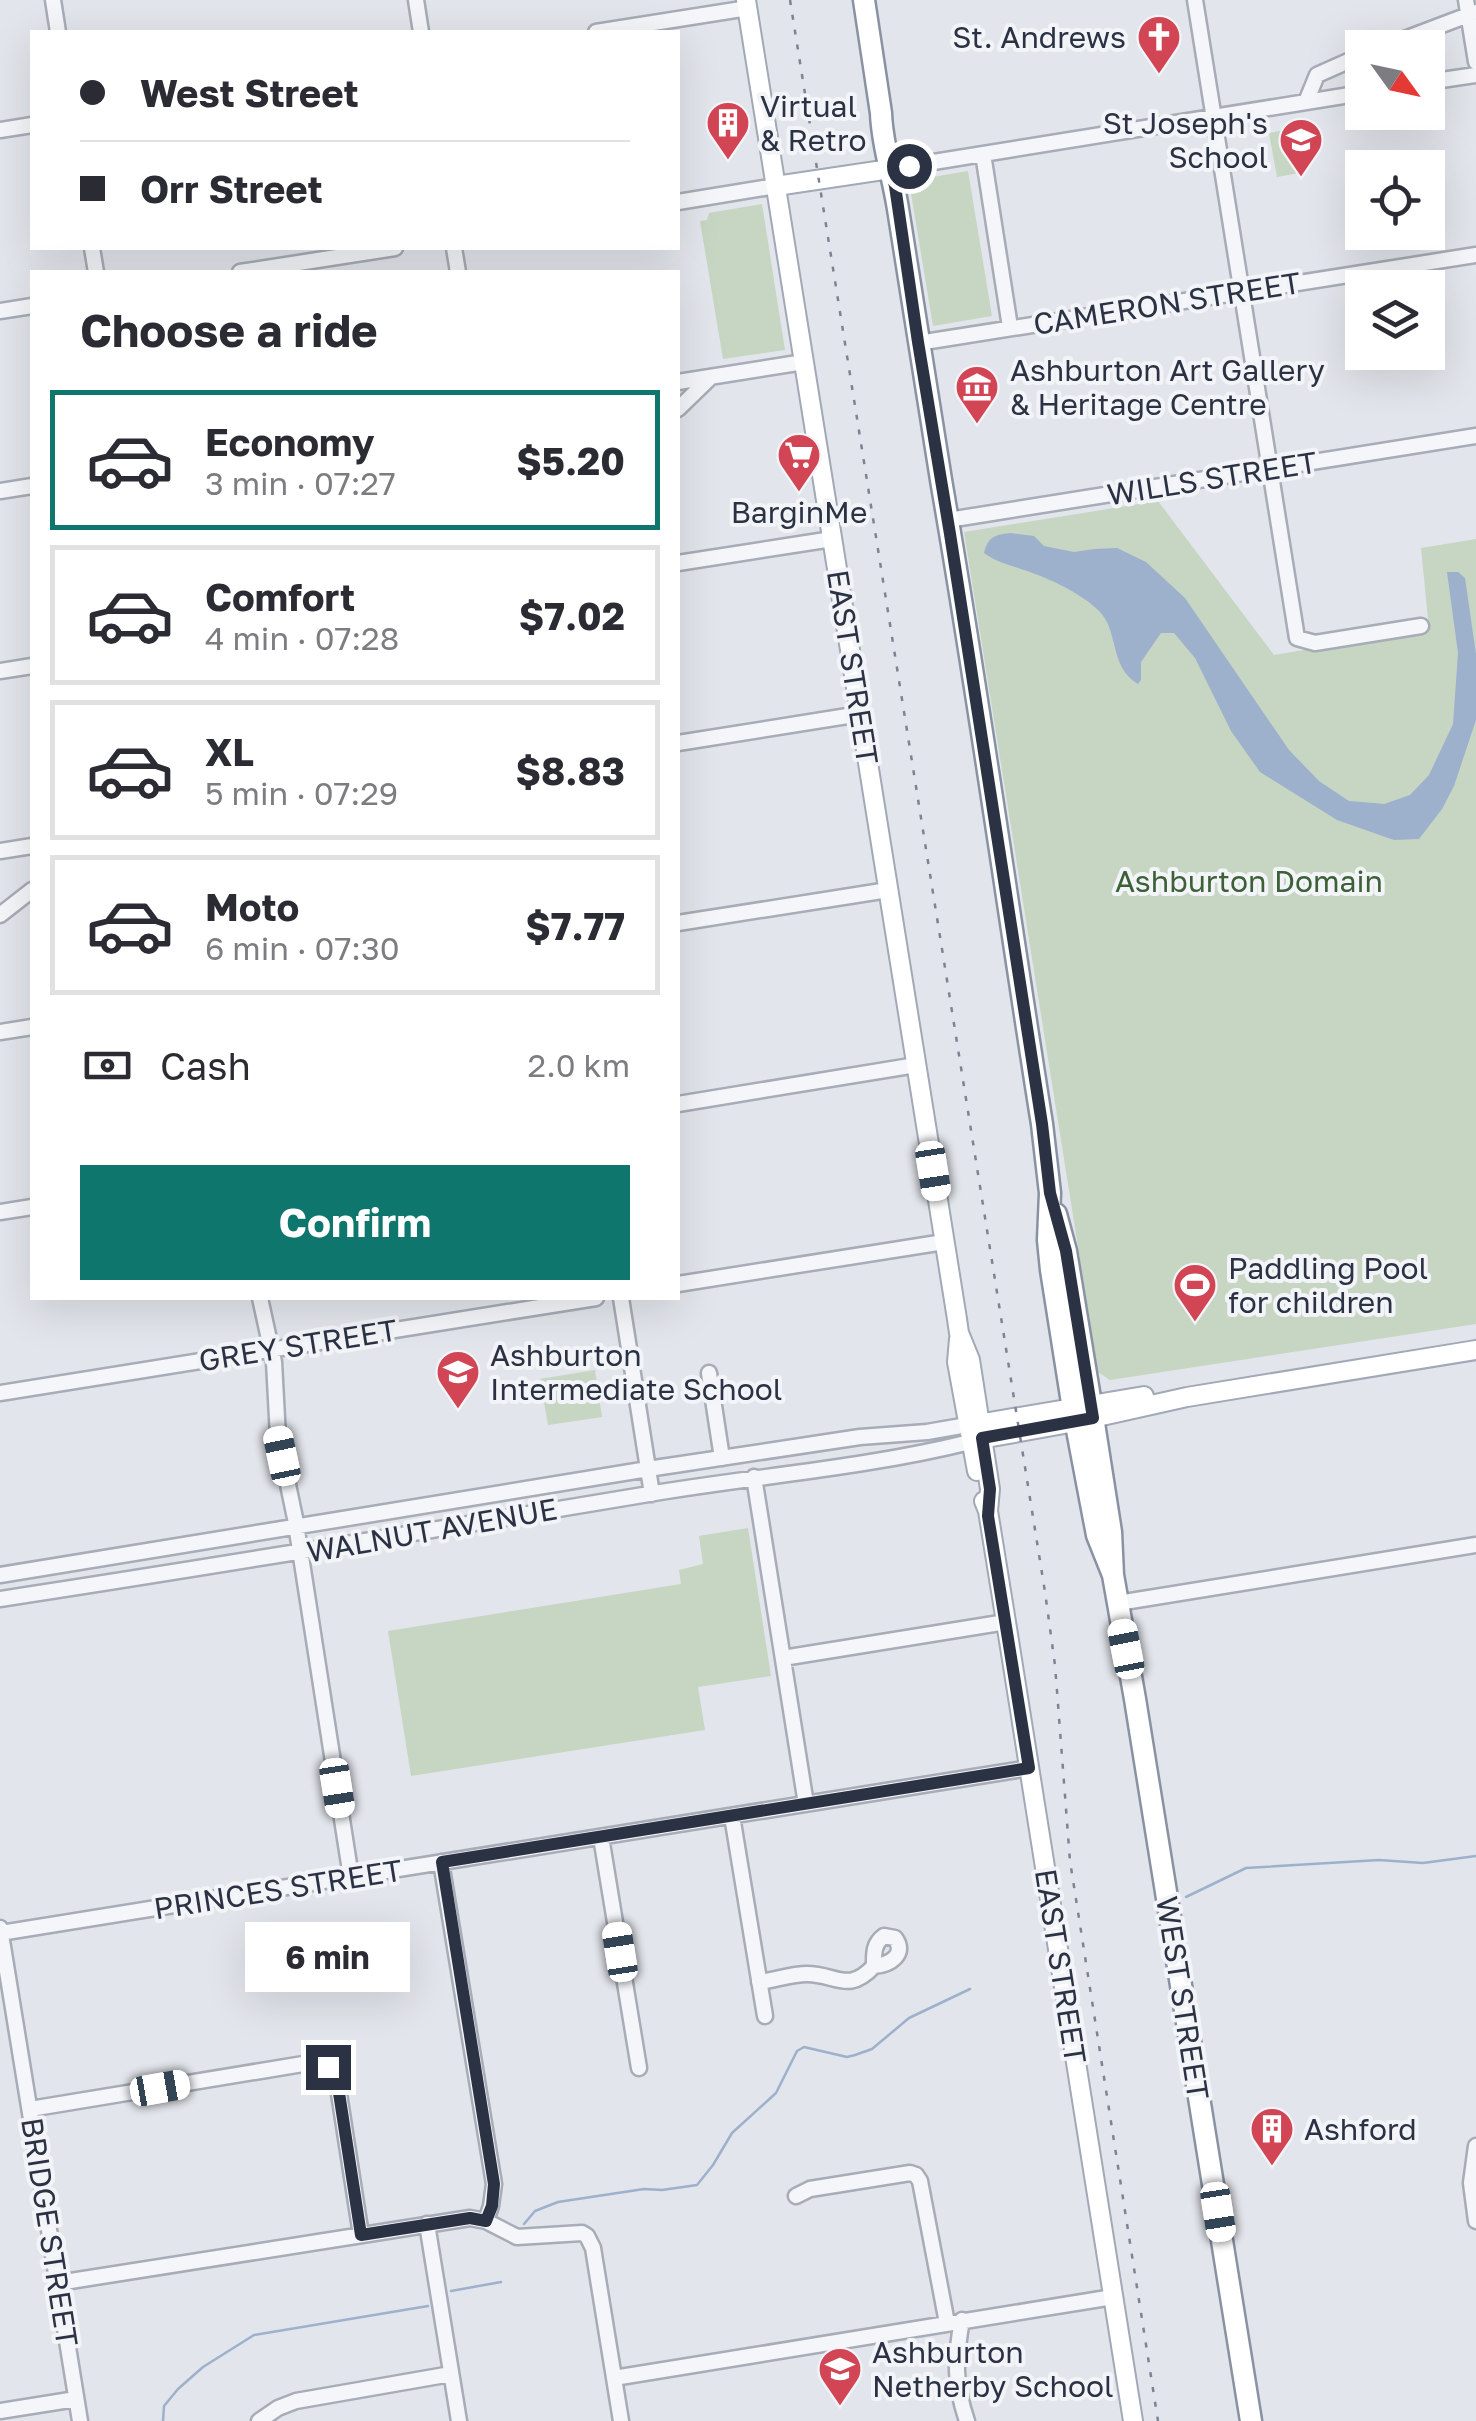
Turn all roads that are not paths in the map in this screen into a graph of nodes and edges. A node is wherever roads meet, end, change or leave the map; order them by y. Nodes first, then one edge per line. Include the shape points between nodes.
1 (53, 0) edge
2 (416, 0) edge
3 (864, 0) edge
4 (1196, 0) edge
5 (747, 4) edge
6 (1470, 9) edge
7 (58, 30) edge
8 (421, 30) edge
9 (607, 30) edge
10 (1422, 30) edge
11 (1476, 62) edge
12 (1345, 63) edge
13 (1476, 75) edge
14 (1445, 80) edge
15 (1345, 96) edge
16 (1306, 102) junction
17 (1214, 116) junction
18 (30, 124) edge
19 (0, 130) edge
20 (983, 154) junction
21 (890, 168) junction
22 (776, 186) junction
23 (680, 202) edge
24 (382, 250) edge
25 (1476, 255) edge
26 (253, 270) edge
27 (1242, 292) junction
28 (30, 306) edge
29 (0, 311) edge
30 (1010, 327) junction
31 (918, 342) junction
32 (804, 362) junction
33 (710, 377) junction
34 (680, 382) edge
35 (680, 407) edge
36 (1476, 436) edge
37 (1270, 468) junction
38 (30, 486) edge
39 (0, 491) edge
40 (948, 520) junction
41 (832, 539) junction
42 (680, 563) edge
43 (1421, 626) dead end
44 (30, 666) edge
45 (0, 672) edge
46 (860, 714) junction
47 (680, 743) edge
48 (30, 846) edge
49 (0, 851) edge
50 (888, 890) junction
51 (30, 892) edge
52 (0, 915) edge
53 (680, 923) edge
54 (30, 1027) edge
55 (0, 1032) edge
56 (916, 1065) junction
57 (680, 1104) edge
58 (30, 1207) edge
59 (0, 1212) edge
60 (944, 1242) junction
61 (680, 1284) edge
62 (260, 1300) edge
63 (584, 1300) edge
64 (621, 1300) edge
65 (272, 1350) junction
66 (1476, 1350) edge
67 (708, 1373) dead end
68 (0, 1393) edge
69 (1083, 1413) junction
70 (975, 1432) junction
71 (860, 1437) junction
72 (722, 1458) junction
73 (864, 1462) junction
74 (648, 1469) junction
75 (754, 1477) junction
76 (652, 1494) junction
77 (296, 1528) junction
78 (1476, 1545) edge
79 (300, 1552) junction
80 (0, 1574) edge
81 (0, 1599) edge
82 (1118, 1603) junction
83 (1006, 1622) junction
84 (783, 1658) junction
85 (1029, 1768) junction
86 (806, 1804) junction
87 (732, 1816) junction
88 (602, 1837) junction
89 (442, 1862) junction
90 (351, 1877) junction
91 (0, 1930) edge
92 (874, 1966) dead end
93 (759, 1982) junction
94 (765, 2016) dead end
95 (638, 2068) dead end
96 (30, 2109) junction
97 (1476, 2146) edge
98 (796, 2196) dead end
99 (486, 2221) junction
100 (1476, 2221) edge
101 (427, 2224) junction
102 (361, 2235) junction
103 (58, 2284) junction
104 (1114, 2297) junction
105 (954, 2322) junction
106 (451, 2374) junction
107 (614, 2378) junction
108 (76, 2399) junction
109 (0, 2411) edge
110 (80, 2421) edge
111 (259, 2421) edge
112 (459, 2421) edge
113 (621, 2421) edge
114 (967, 2421) edge
115 (1133, 2421) edge
116 (1251, 2421) edge

1 - 7 street
2 - 8 street
3 - 21 highway, WEST STREET
4 - 17 street
5 - 9 street
5 - 22 main road, EAST STREET
6 - 10 street
6 - 11 street
12 - 16 street via 1318,76
13 - 14 street
15 - 16 street
16 - 17 street
17 - 20 street
17 - 27 street
18 - 19 street
20 - 21 street
20 - 30 street
21 - 22 main road
21 - 31 highway, WEST STREET
22 - 23 street
22 - 32 main road, EAST STREET
24 - 26 street
25 - 27 street, CAMERON STREET
27 - 30 street, CAMERON STREET
27 - 37 street
28 - 29 street
30 - 31 street, CAMERON STREET
31 - 40 highway, WEST STREET
32 - 33 street
32 - 41 main road, EAST STREET
33 - 34 street
33 - 35 street
36 - 37 street, WILLS STREET
37 - 40 street, WILLS STREET
37 - 43 street via 1296,638 1316,643
38 - 39 street
40 - 69 highway, WEST STREET via 1042,1124 1051,1270
41 - 42 street
41 - 46 main road, EAST STREET
44 - 45 street
46 - 47 street
46 - 50 main road, EAST STREET
48 - 49 street
50 - 53 street
50 - 56 main road, EAST STREET
51 - 52 street
54 - 55 street
56 - 57 street
56 - 60 main road, EAST STREET
58 - 59 street
60 - 61 street
60 - 70 main road, EAST STREET via 960,1334 957,1362
62 - 65 street
63 - 65 street, GREY STREET
64 - 74 street
65 - 68 street, GREY STREET
65 - 77 street via 278,1436
66 - 69 main road, WALNUT AVENUE
67 - 72 street
69 - 70 main road, WALNUT AVENUE
69 - 82 highway, WEST STREET via 1111,1532
70 - 71 street, WALNUT AVENUE
70 - 73 street, WALNUT AVENUE via 926,1452
70 - 83 main road, EAST STREET
71 - 72 street, WALNUT AVENUE
71 - 73 street
72 - 74 street, WALNUT AVENUE
73 - 75 street, WALNUT AVENUE
74 - 76 street
74 - 77 street, WALNUT AVENUE
75 - 76 street, WALNUT AVENUE
75 - 84 street
76 - 79 street, WALNUT AVENUE
77 - 79 street
77 - 80 street, WALNUT AVENUE
78 - 82 street
79 - 81 street, WALNUT AVENUE
79 - 90 street
82 - 116 highway, WEST STREET
83 - 84 street
83 - 85 main road, EAST STREET
84 - 86 street
85 - 86 street, PRINCES STREET
85 - 104 main road, EAST STREET
86 - 87 street, PRINCES STREET
87 - 88 street, PRINCES STREET
87 - 93 street
88 - 89 street, PRINCES STREET
88 - 95 street
89 - 90 street, PRINCES STREET
89 - 99 street via 494,2184
90 - 91 street, PRINCES STREET
91 - 96 street, BRIDGE STREET
92 - 93 street via 845,1983 809,1974
93 - 94 street
96 - 102 street via 316,2062 337,2080
96 - 103 street, BRIDGE STREET
97 - 100 street
98 - 105 street via 916,2175
99 - 101 street
99 - 107 street via 517,2237 587,2236
101 - 102 street
101 - 106 street
102 - 103 street
103 - 108 street, BRIDGE STREET
104 - 105 street
104 - 115 main road, EAST STREET
105 - 107 street
105 - 114 street via 956,2377
106 - 111 street via 296,2401
106 - 112 street
107 - 113 street
108 - 109 street
108 - 110 street, BRIDGE STREET

